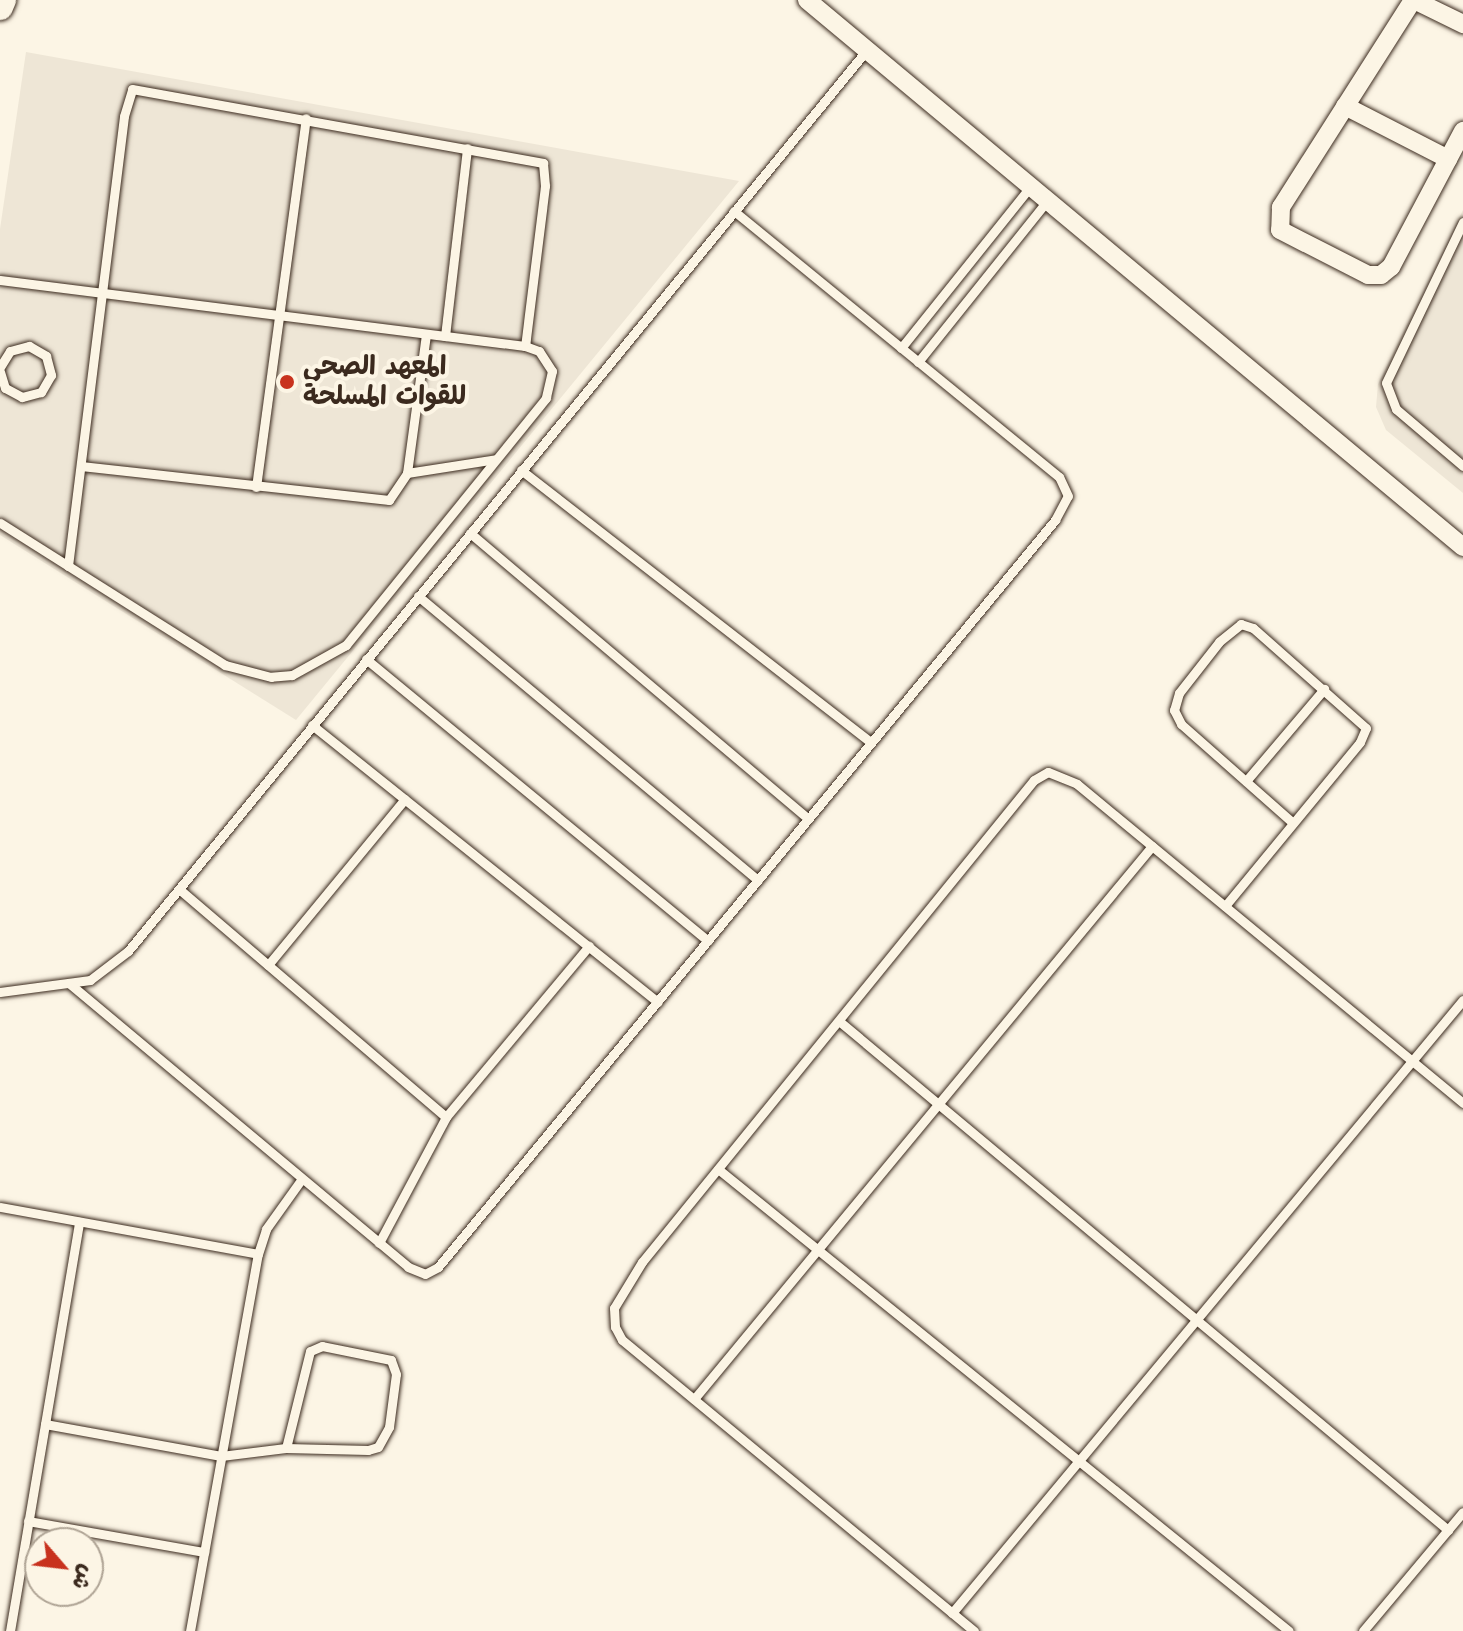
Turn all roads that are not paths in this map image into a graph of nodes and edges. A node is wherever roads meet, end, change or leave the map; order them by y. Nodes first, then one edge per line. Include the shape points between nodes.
1 (3, 0) edge
2 (807, 0) edge
3 (1413, 0) edge
4 (0, 7) edge
5 (1463, 24) edge
6 (866, 51) junction
7 (1345, 106) junction
8 (306, 118) junction
9 (1463, 131) edge
10 (467, 148) junction
11 (1448, 159) junction
12 (1030, 187) junction
13 (1047, 201) junction
14 (734, 211) junction
15 (1463, 222) edge
16 (0, 280) edge
17 (104, 293) junction
18 (280, 315) junction
19 (426, 334) junction
20 (445, 336) junction
21 (525, 346) junction
22 (901, 348) junction
23 (918, 362) junction
24 (0, 370) edge
25 (496, 459) junction
26 (81, 466) junction
27 (1463, 466) edge
28 (521, 470) junction
29 (407, 473) junction
30 (256, 487) junction
31 (0, 523) edge
32 (470, 533) junction
33 (1463, 547) edge
34 (68, 566) junction
35 (418, 596) junction
36 (366, 659) junction
37 (1324, 689) junction
38 (312, 725) junction
39 (871, 742) junction
40 (1246, 781) junction
41 (405, 799) junction
42 (808, 819) junction
43 (1293, 823) junction
44 (1152, 846) junction
45 (758, 880) junction
46 (179, 889) junction
47 (1225, 906) junction
48 (708, 941) junction
49 (589, 946) junction
50 (268, 965) junction
51 (70, 984) junction
52 (0, 992) edge
53 (1463, 1000) edge
54 (658, 1002) junction
55 (839, 1021) junction
56 (1413, 1062) junction
57 (1463, 1103) edge
58 (937, 1106) junction
59 (446, 1117) junction
60 (718, 1169) junction
61 (301, 1180) junction
62 (0, 1207) edge
63 (79, 1222) junction
64 (379, 1243) junction
65 (819, 1249) junction
66 (258, 1254) junction
67 (1197, 1319) junction
68 (694, 1399) junction
69 (45, 1424) junction
70 (286, 1448) junction
71 (221, 1456) junction
72 (1080, 1459) junction
73 (1463, 1512) edge
74 (28, 1521) junction
75 (1448, 1530) junction
76 (204, 1552) junction
77 (952, 1613) junction
78 (10, 1631) edge
79 (190, 1631) edge
80 (974, 1631) edge
81 (1289, 1631) edge
82 (1363, 1631) edge

1 - 4 main road
2 - 6 street
3 - 5 street
3 - 7 street
6 - 12 street
6 - 14 lane
7 - 11 street
7 - 11 street via 1281,207 1278,222 1284,237 1368,275 1381,275 1391,267
8 - 10 lane
8 - 17 lane via 132,89 124,116
8 - 18 lane
9 - 11 street
10 - 20 lane
10 - 21 lane via 533,159 546,172
12 - 13 street
12 - 22 lane
13 - 23 lane
13 - 33 street
14 - 22 lane
14 - 28 lane
15 - 27 lane via 1386,383 1396,409
16 - 17 lane
17 - 18 lane
17 - 26 lane
18 - 19 lane
18 - 30 lane
19 - 20 lane
19 - 29 lane
20 - 21 lane
21 - 25 lane via 548,359 552,385
22 - 23 lane
23 - 39 lane via 1059,477 1068,496 1055,520
24 - 24 lane via 5,388 22,397 41,392 51,375 46,356 29,346 10,351
25 - 29 lane
25 - 34 lane via 346,645 292,675 271,677 225,665
26 - 30 lane
26 - 34 lane
28 - 32 lane
28 - 39 lane
29 - 30 lane via 389,500
31 - 34 lane
32 - 35 lane
32 - 42 lane
35 - 36 lane
35 - 45 lane
36 - 38 lane
36 - 48 lane
37 - 40 lane
37 - 40 lane via 1248,625 1233,627 1219,642 1179,693 1174,710 1181,724
37 - 43 lane via 1363,723 1365,734
38 - 41 lane
38 - 46 lane
39 - 42 lane
40 - 43 lane
41 - 49 lane
41 - 50 lane
42 - 45 lane
43 - 47 lane
44 - 47 lane
44 - 55 lane via 1077,784 1048,772 1034,780
44 - 58 lane
45 - 48 lane
46 - 50 lane
46 - 51 lane via 108,969
47 - 56 lane
48 - 54 lane
49 - 54 lane
49 - 59 lane
50 - 59 lane
51 - 52 lane
51 - 61 lane
53 - 56 lane
54 - 64 lane via 438,1267 417,1273
55 - 58 lane
55 - 60 lane
56 - 57 lane
56 - 67 lane
58 - 65 lane
58 - 67 lane
59 - 64 lane
60 - 65 lane
60 - 68 lane via 642,1262 614,1308 622,1340
61 - 64 lane
61 - 66 lane via 266,1229
62 - 63 lane
63 - 66 lane
63 - 69 lane
65 - 68 lane
65 - 72 lane
66 - 71 lane
67 - 72 lane
67 - 75 lane
68 - 77 lane
69 - 71 lane
69 - 74 lane
70 - 70 lane via 378,1447 389,1427 396,1374 391,1360 322,1346 310,1351
70 - 71 lane
71 - 76 lane
72 - 77 lane
72 - 81 lane
73 - 75 lane
74 - 76 lane
74 - 78 lane
75 - 82 lane
76 - 79 lane
77 - 80 lane

